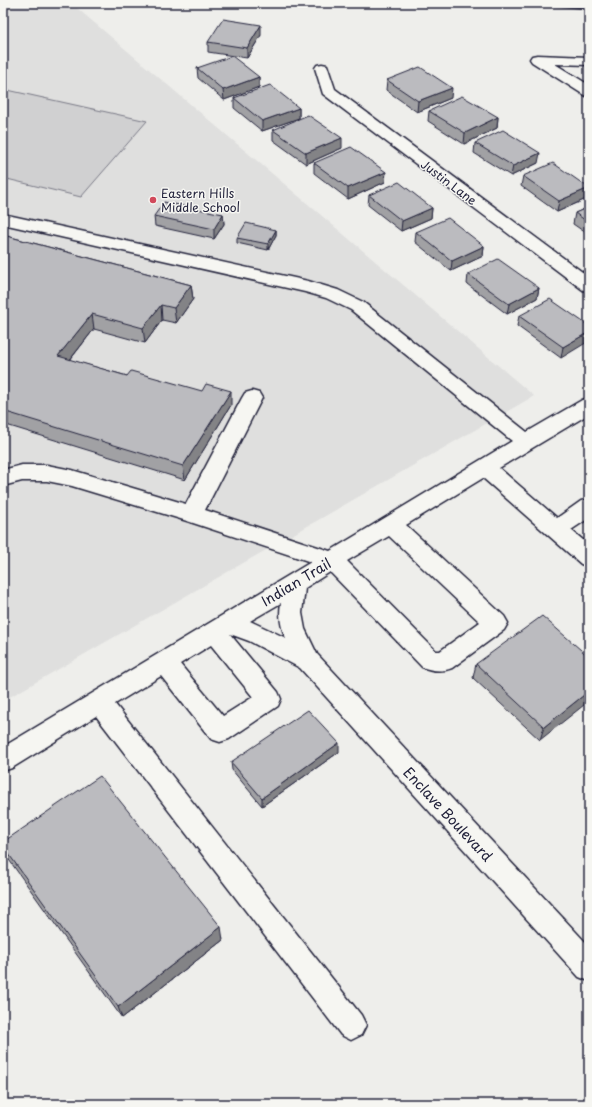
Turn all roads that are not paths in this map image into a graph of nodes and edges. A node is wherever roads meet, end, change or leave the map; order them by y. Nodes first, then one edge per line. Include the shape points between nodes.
1 (589, 62) edge
2 (322, 68) dead end
3 (589, 92) edge
4 (3, 219) edge
5 (589, 286) edge
6 (252, 398) dead end
7 (589, 405) edge
8 (526, 442) junction
9 (484, 467) junction
10 (3, 478) edge
11 (589, 507) edge
12 (192, 514) junction
13 (391, 524) junction
14 (556, 529) junction
15 (589, 558) edge
16 (332, 560) junction
17 (294, 583) junction
18 (221, 628) junction
19 (308, 661) junction
20 (164, 662) junction
21 (100, 702) junction
22 (3, 760) edge
23 (589, 967) edge
24 (351, 1025) dead end

1 - 3 street via 537,59
2 - 5 street, Justin Lane via 328,92
4 - 8 street via 332,294 357,306
6 - 12 street
7 - 8 street, Indian Trail
8 - 9 street, Indian Trail
9 - 13 street, Indian Trail
9 - 14 street
10 - 12 street via 22,473 47,473
11 - 14 street
12 - 16 street
13 - 16 street, Indian Trail
13 - 16 street via 496,623 444,662 430,660
14 - 15 street
16 - 17 street, Indian Trail
17 - 18 street, Indian Trail
17 - 19 street, Enclave Boulevard via 291,613 293,629
18 - 19 street, Enclave Boulevard via 257,634
18 - 20 street, Indian Trail
18 - 20 street via 269,699 220,731
19 - 23 street, Enclave Boulevard
20 - 21 street, Indian Trail
21 - 22 street, Indian Trail
21 - 24 street

